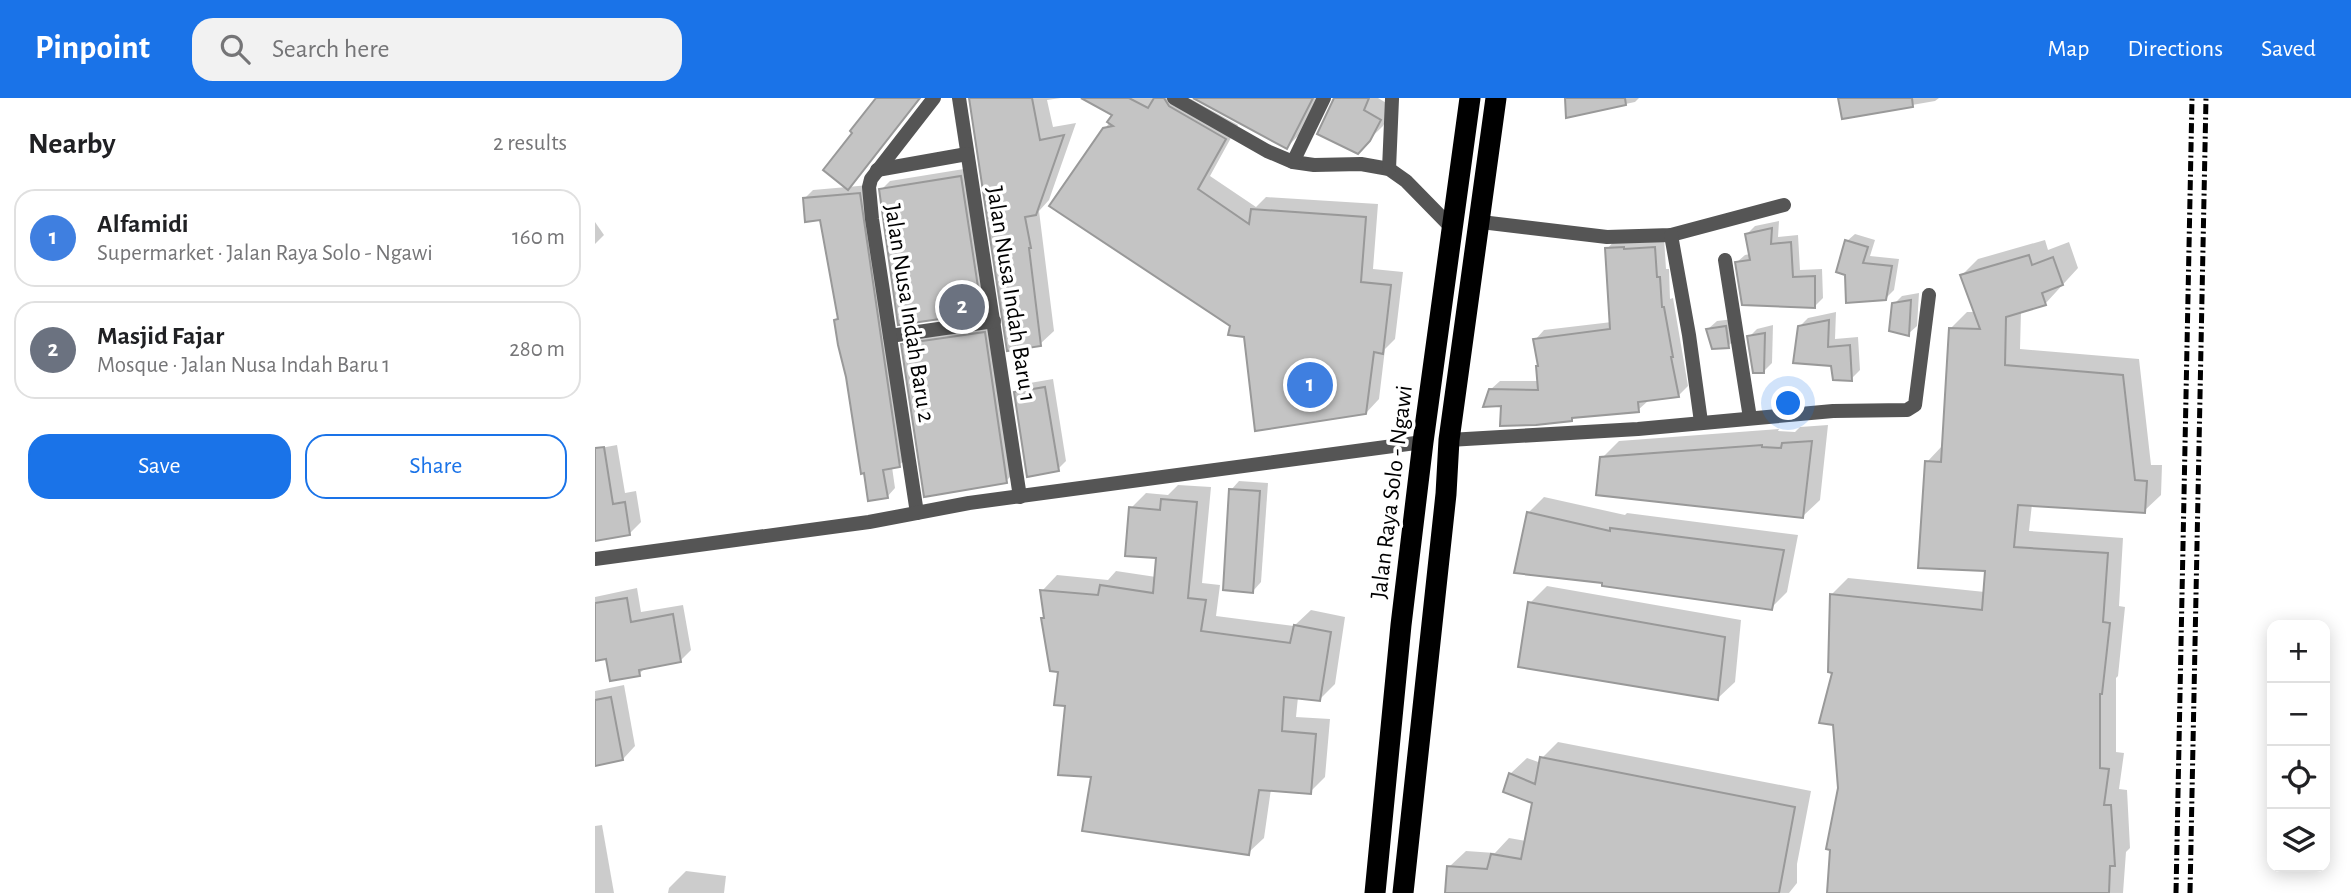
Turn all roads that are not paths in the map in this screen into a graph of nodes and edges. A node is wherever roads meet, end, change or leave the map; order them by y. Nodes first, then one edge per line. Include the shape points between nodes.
1 (934, 98) edge
2 (959, 98) edge
3 (1174, 98) edge
4 (1324, 98) edge
5 (1470, 98) edge
6 (1496, 98) edge
7 (1392, 99) edge
8 (967, 154) junction
9 (1293, 162) junction
10 (1389, 169) junction
11 (877, 170) junction
12 (1784, 205) dead end
13 (1481, 222) junction
14 (1452, 228) junction
15 (1671, 235) junction
16 (1725, 260) dead end
17 (1929, 295) dead end
18 (994, 321) junction
19 (890, 336) junction
20 (1750, 418) junction
21 (1701, 422) junction
22 (1449, 440) junction
23 (1423, 442) junction
24 (1020, 497) junction
25 (917, 513) junction
26 (595, 559) edge
27 (1375, 893) edge
28 (1403, 893) edge

1 - 11 street, Jalan Nusa Indah Baru 2
2 - 8 street, Jalan Nusa Indah Baru 1
3 - 9 street
4 - 9 street
5 - 14 highway, Jalan Raya Solo - Ngawi
6 - 13 highway
7 - 10 street
8 - 11 street
8 - 18 street, Jalan Nusa Indah Baru 1
9 - 10 street
10 - 14 street
11 - 19 street, Jalan Nusa Indah Baru 2 via 869,187 869,202
12 - 15 street
13 - 15 street via 1607,237
13 - 22 highway
14 - 23 highway, Jalan Raya Solo - Ngawi
15 - 21 street
16 - 20 street
17 - 20 street via 1912,408
18 - 19 street
18 - 24 street, Jalan Nusa Indah Baru 1
19 - 25 street, Jalan Nusa Indah Baru 2
20 - 21 street
21 - 22 street
22 - 23 highway
22 - 28 highway
23 - 24 street
23 - 27 highway, Jalan Raya Solo - Ngawi
24 - 25 street
25 - 26 street

